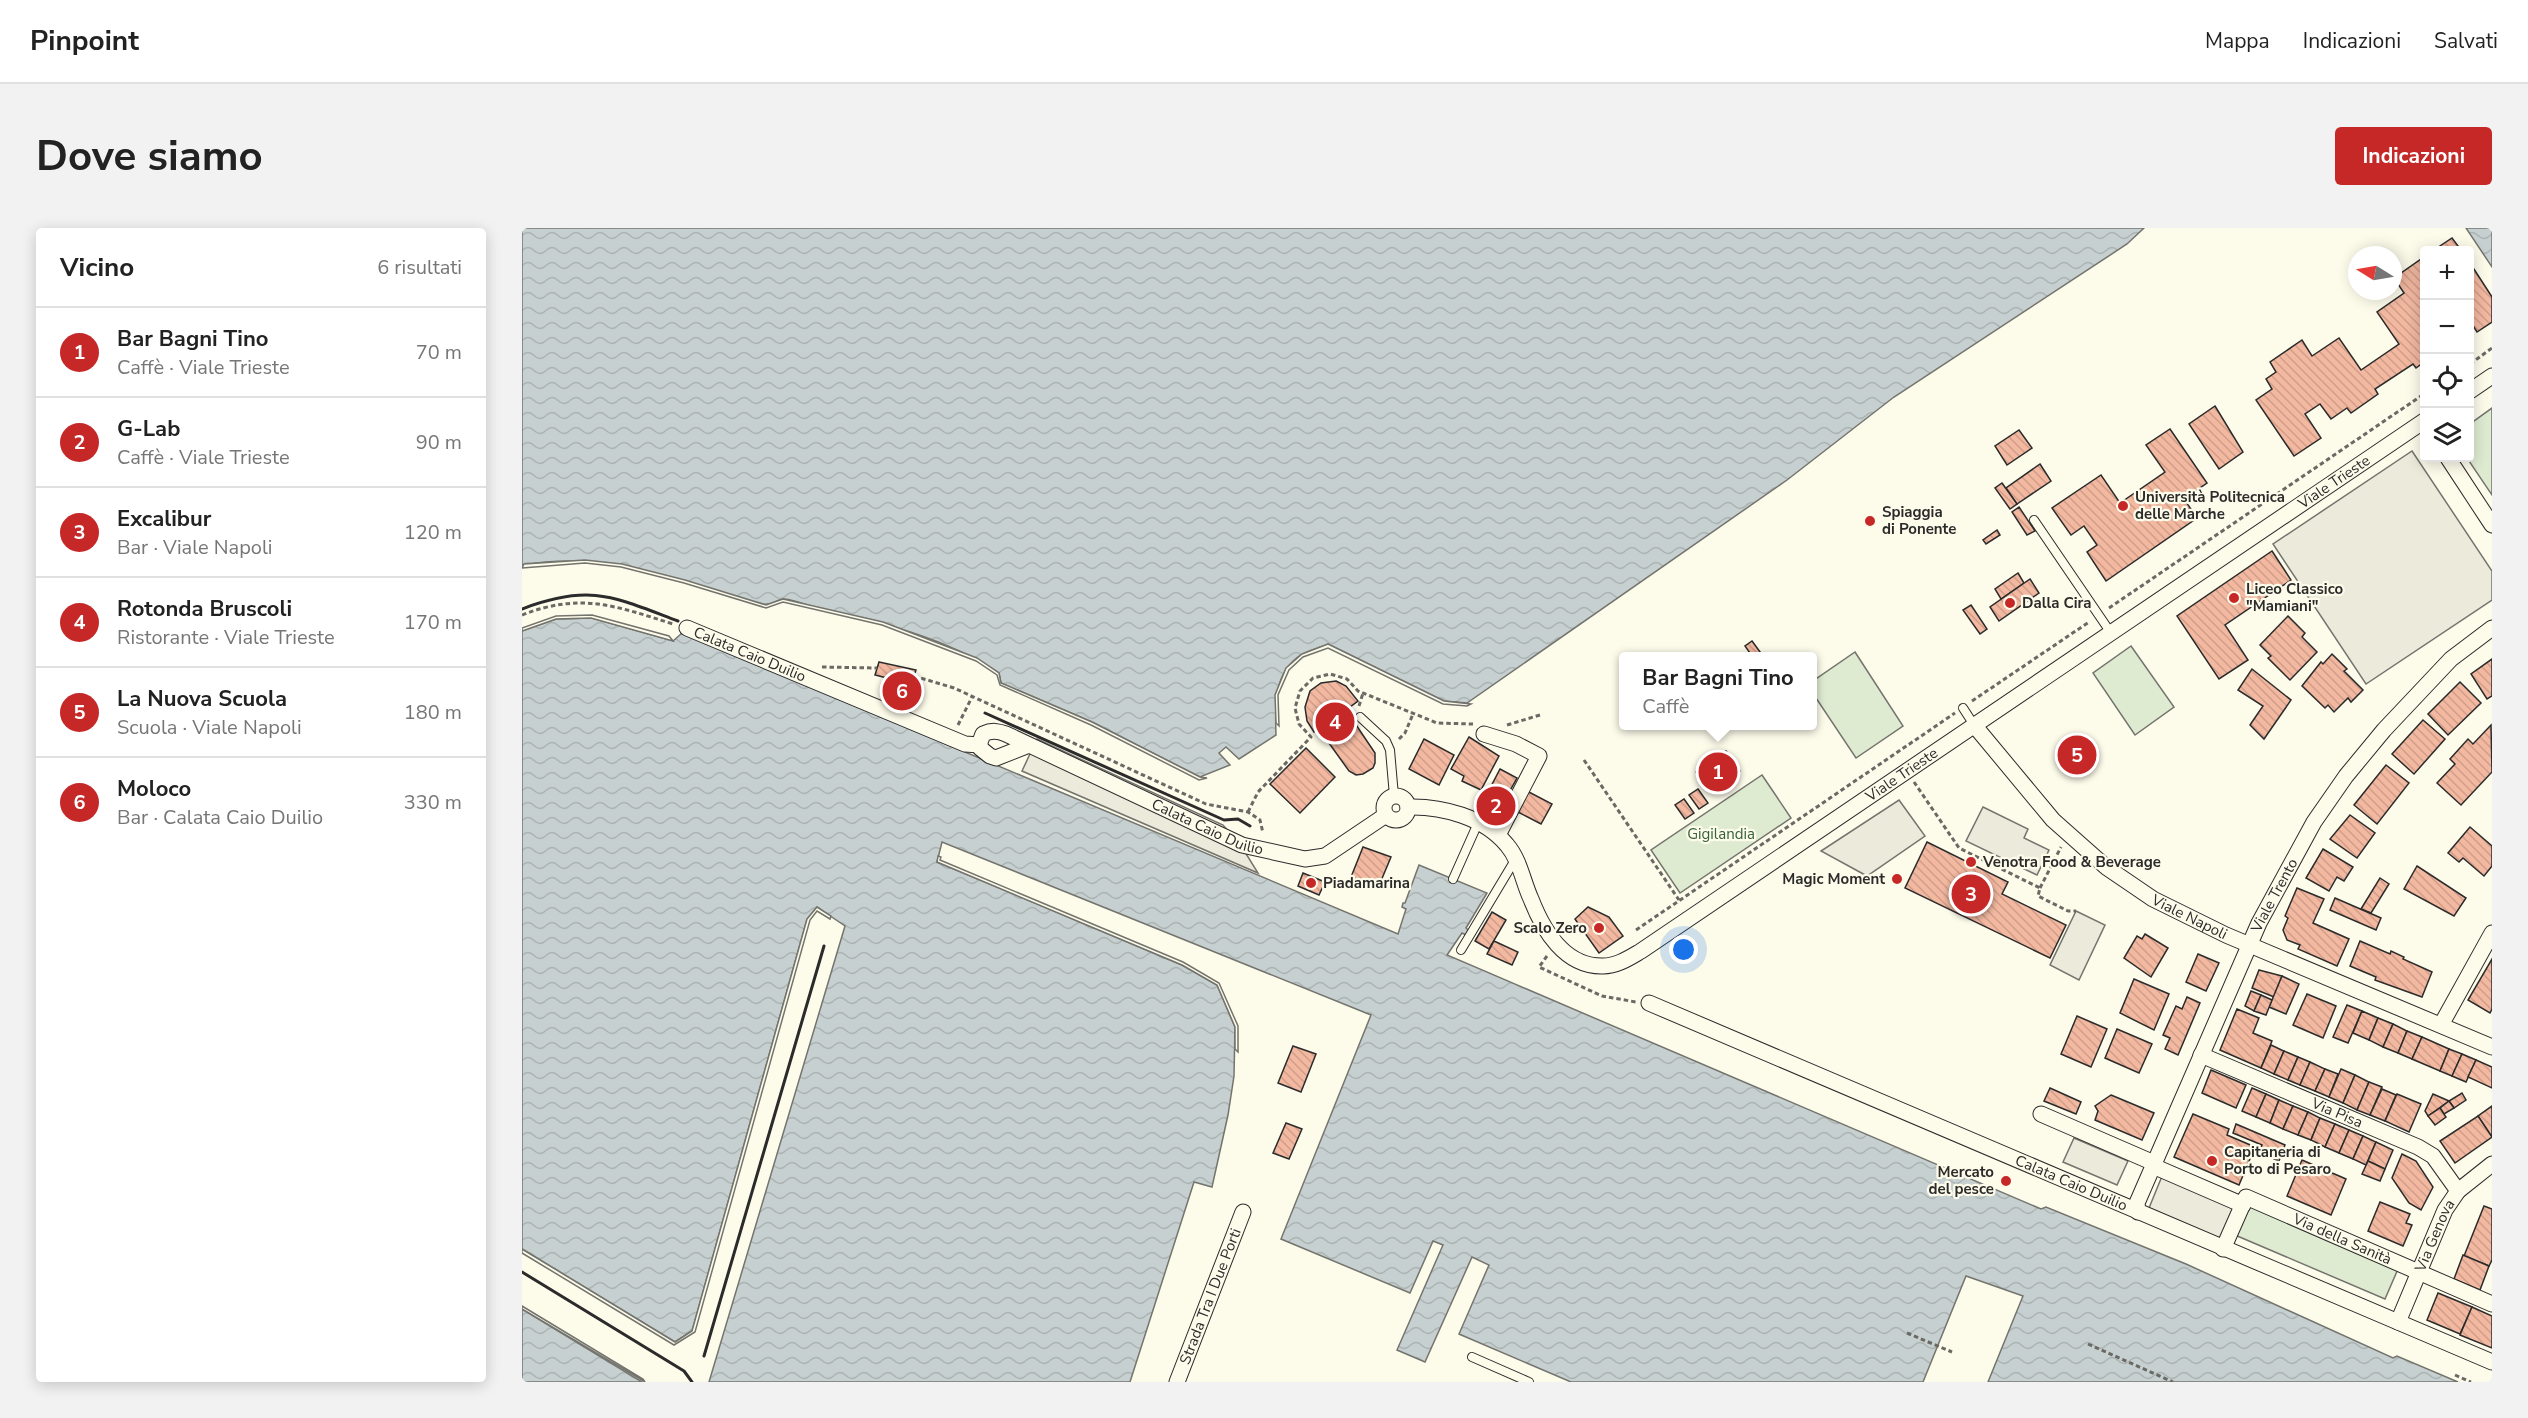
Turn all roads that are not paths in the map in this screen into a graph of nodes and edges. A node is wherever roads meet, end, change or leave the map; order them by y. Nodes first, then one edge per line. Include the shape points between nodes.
1 (2492, 375) edge
2 (2474, 388) edge
3 (2420, 424) edge
4 (2451, 462) edge
5 (2034, 520) dead end
6 (2492, 525) edge
7 (687, 628) road end
8 (2492, 628) edge
9 (2111, 633) junction
10 (1963, 708) road end
11 (1360, 717) dead end
12 (1974, 725) junction
13 (1484, 734) dead end
14 (980, 745) junction
15 (1029, 745) junction
16 (1394, 796) junction
17 (1408, 807) junction
18 (1386, 815) junction
19 (1478, 823) junction
20 (1498, 835) junction
21 (1516, 859) junction
22 (1453, 879) dead end
23 (2492, 933) edge
24 (2249, 945) junction
25 (1461, 950) dead end
26 (1649, 1003) road end
27 (2441, 1026) junction
28 (2492, 1047) edge
29 (2201, 1055) junction
30 (2041, 1114) dead end
31 (2154, 1164) junction
32 (2492, 1164) edge
33 (2457, 1191) junction
34 (2243, 1205) junction
35 (1243, 1212) dead end
36 (2138, 1212) junction
37 (2223, 1249) junction
38 (2420, 1271) junction
39 (2492, 1304) edge
40 (2398, 1322) junction
41 (1472, 1358) dead end
42 (2492, 1362) edge
43 (1177, 1382) edge
44 (1529, 1382) edge

1 - 2 street
3 - 9 street, Viale Trieste
4 - 6 street
5 - 9 lane
7 - 14 street, Calata Caio Duilio via 965,744
8 - 24 street, Viale Trento via 2438,673 2346,776 2286,869
9 - 12 street, Viale Trieste
10 - 12 lane
11 - 16 lane via 1386,741 1390,750
12 - 21 street, Viale Trieste via 1641,951 1604,967 1574,959 1557,945 1541,924
12 - 24 street, Viale Napoli via 2053,820 2106,867 2153,899
13 - 20 street via 1539,756
14 - 15 street, Calata Caio Duilio via 996,758
14 - 15 street, Calata Caio Duilio via 984,734 999,731
15 - 18 street, Calata Caio Duilio via 1242,845 1305,859 1325,856
16 - 17 street via 1405,800
16 - 18 street via 1385,803
17 - 18 street, Viale Trieste via 1401,818
17 - 19 street, Viale Trieste via 1455,813
19 - 20 street, Viale Trieste
19 - 22 lane
20 - 21 street, Viale Trieste
21 - 25 lane
23 - 27 street
24 - 27 street, Viale Napoli
24 - 29 street, Viale Trento
26 - 36 street, Calata Caio Duilio
27 - 28 street, Viale Napoli
29 - 31 street, Viale Trento
29 - 33 street, Via Pisa via 2418,1147 2433,1156
30 - 31 street
31 - 34 street
31 - 36 street, Viale Trento via 2137,1203
32 - 33 street, Via Genova
33 - 38 street, Via Genova
34 - 37 street
34 - 38 street, Via della Sanità via 2246,1197
35 - 43 street, Strada Tra I Due Porti
36 - 37 street, Calata Caio Duilio
37 - 40 street, Calata Caio Duilio
38 - 39 street, Via della Sanità
38 - 40 street, Via Genova
40 - 42 street, Calata Caio Duilio
41 - 44 lane

